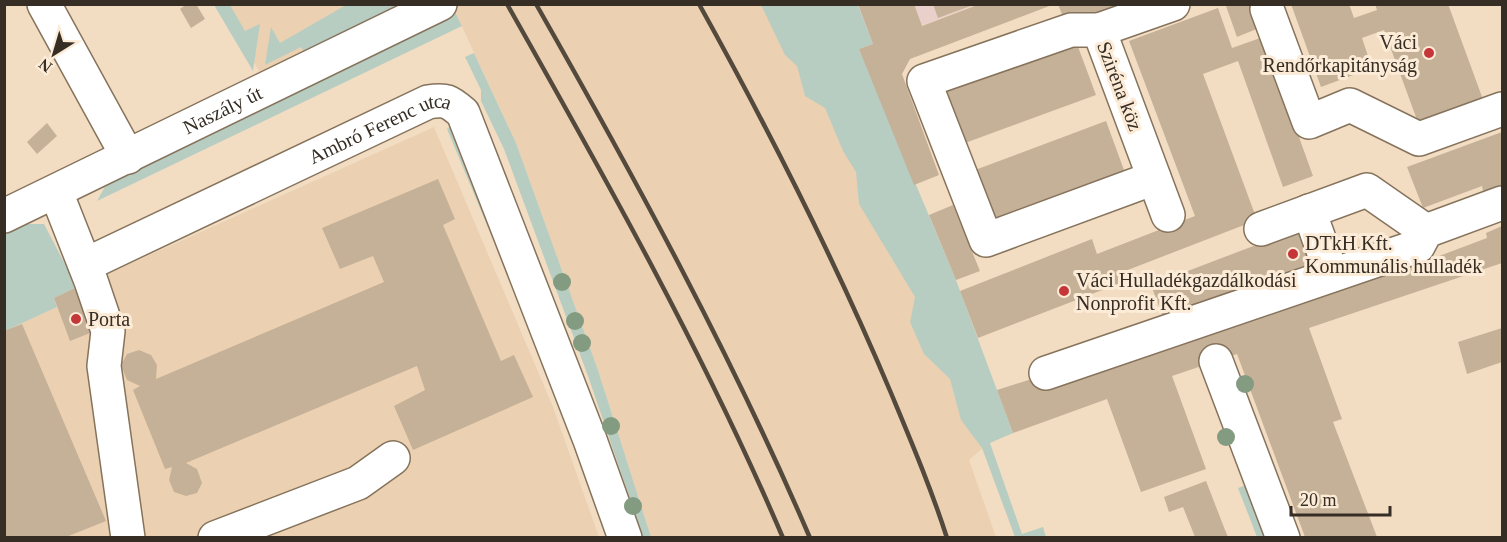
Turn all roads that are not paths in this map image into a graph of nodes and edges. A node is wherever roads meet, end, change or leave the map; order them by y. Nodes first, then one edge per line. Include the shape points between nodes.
1 (44, 4) edge
2 (440, 4) edge
3 (1173, 4) edge
4 (1267, 9) dead end
5 (1099, 30) junction
6 (1503, 109) edge
7 (128, 157) junction
8 (1154, 178) junction
9 (56, 192) junction
10 (1503, 203) edge
11 (1309, 211) junction
12 (1168, 215) dead end
13 (4, 216) edge
14 (1261, 229) dead end
15 (1426, 231) junction
16 (85, 265) junction
17 (1332, 275) junction
18 (1216, 361) dead end
19 (1046, 373) dead end
20 (393, 458) dead end
21 (129, 537) edge
22 (215, 537) edge
23 (625, 537) edge
24 (1283, 537) edge

1 - 7 street
2 - 7 street, Naszály út
3 - 5 street, Sziréna köz
4 - 6 street via 1309,122 1350,105 1419,139
5 - 8 street, Sziréna köz
5 - 8 street via 1071,30 924,81 986,240
7 - 9 street, Naszály út
8 - 12 street, Sziréna köz
9 - 13 street, Naszály út
9 - 16 street
10 - 15 street
11 - 14 street
11 - 15 street via 1367,190
11 - 17 street
15 - 17 street via 1418,246
16 - 21 street via 108,331 104,366
16 - 23 street, Ambró Ferenc utca via 428,102 443,99 453,104 463,113
17 - 19 street
18 - 24 street
20 - 22 street via 358,483

